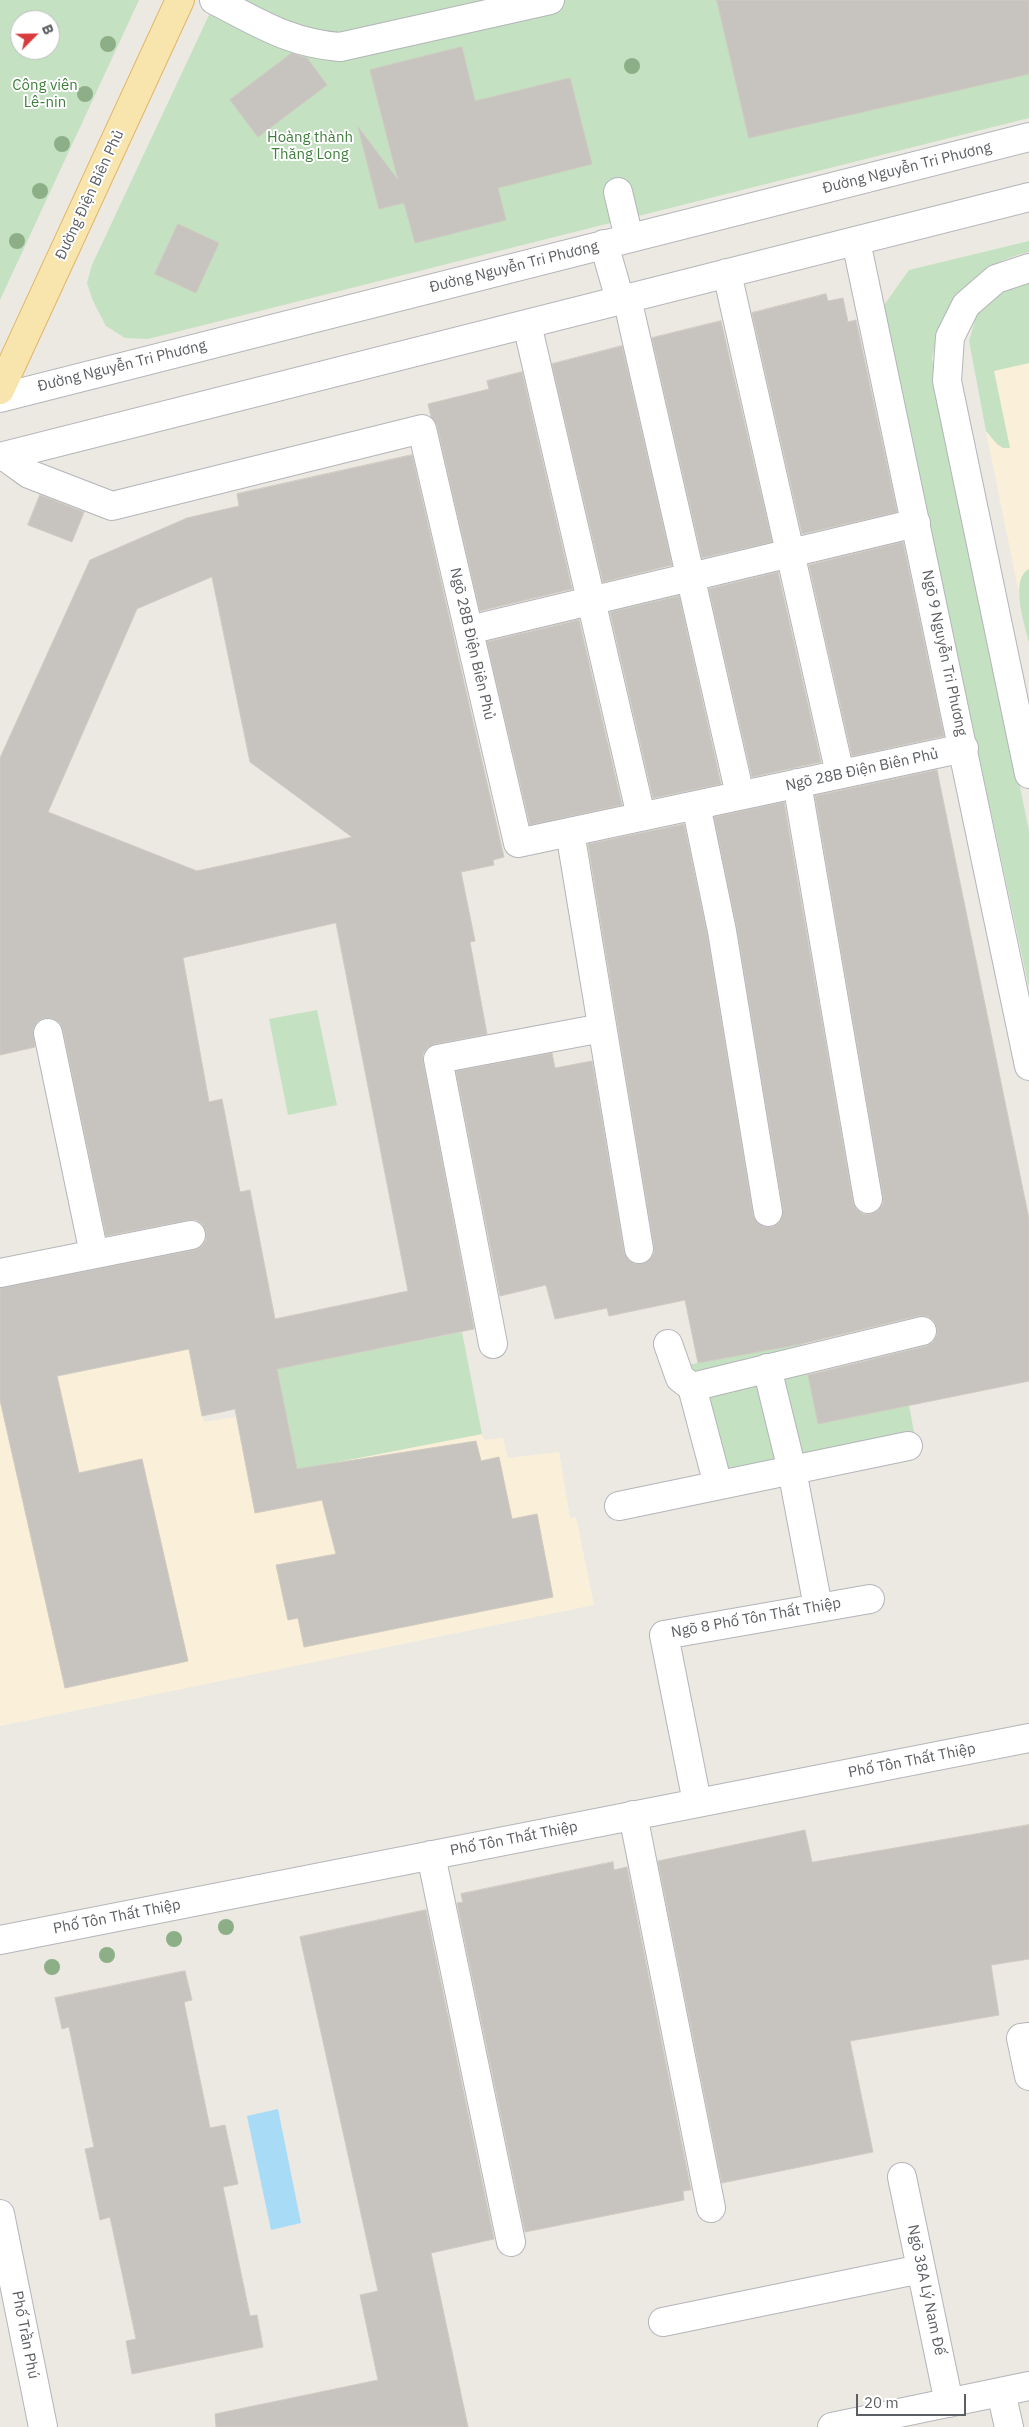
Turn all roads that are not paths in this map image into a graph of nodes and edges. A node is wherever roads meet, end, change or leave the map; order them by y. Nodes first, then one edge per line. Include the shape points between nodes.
1 (180, 0) edge
2 (214, 0) edge
3 (550, 0) edge
4 (1029, 137) edge
5 (618, 192) dead end
6 (1029, 197) edge
7 (617, 241) junction
8 (856, 241) junction
9 (1029, 268) edge
10 (727, 273) junction
11 (623, 299) junction
12 (527, 324) junction
13 (0, 390) edge
14 (0, 398) edge
15 (2, 456) edge
16 (916, 523) junction
17 (790, 553) junction
18 (690, 577) junction
19 (591, 600) junction
20 (469, 630) junction
21 (964, 748) junction
22 (840, 774) junction
23 (1029, 774) edge
24 (797, 783) junction
25 (740, 796) junction
26 (696, 805) junction
27 (641, 816) junction
28 (570, 832) junction
29 (602, 1028) junction
30 (48, 1033) dead end
31 (1029, 1066) edge
32 (868, 1199) dead end
33 (768, 1212) dead end
34 (191, 1235) dead end
35 (639, 1249) dead end
36 (94, 1254) junction
37 (0, 1273) edge
38 (922, 1331) dead end
39 (493, 1344) dead end
40 (668, 1344) dead end
41 (767, 1368) junction
42 (692, 1387) junction
43 (908, 1446) dead end
44 (792, 1470) junction
45 (718, 1485) junction
46 (619, 1506) dead end
47 (870, 1599) dead end
48 (818, 1607) junction
49 (1029, 1738) edge
50 (696, 1802) junction
51 (633, 1815) junction
52 (431, 1855) junction
53 (0, 1940) edge
54 (1029, 2037) edge
55 (1029, 2076) edge
56 (902, 2177) dead end
57 (712, 2208) dead end
58 (0, 2214) edge
59 (511, 2242) dead end
60 (921, 2269) junction
61 (663, 2322) dead end
62 (1029, 2386) edge
63 (1001, 2392) junction
64 (950, 2403) junction
65 (847, 2425) edge
66 (43, 2427) edge
67 (1008, 2427) edge

1 - 13 main road, Đường Điện Biên Phủ
2 - 3 street via 260,26 314,45 340,47
4 - 7 street, Đường Nguyễn Tri Phương
5 - 7 street
6 - 8 street
7 - 11 street
7 - 14 street, Đường Nguyễn Tri Phương
8 - 10 street
8 - 16 street, Ngõ 9 Nguyễn Tri Phương
9 - 23 street via 996,279 966,305 950,337 947,380
10 - 11 street
10 - 17 street
11 - 12 street
11 - 18 street
12 - 15 street
12 - 19 street
15 - 20 street, Ngõ 28B Điện Biên Phủ via 29,474 112,506 422,429
16 - 17 street
16 - 21 street, Ngõ 9 Nguyễn Tri Phương
17 - 18 street
17 - 22 street
18 - 19 street
18 - 25 street
19 - 20 street
19 - 27 street
20 - 28 street, Ngõ 28B Điện Biên Phủ via 518,842
21 - 22 street, Ngõ 28B Điện Biên Phủ
21 - 31 street, Ngõ 9 Nguyễn Tri Phương
22 - 24 street, Ngõ 28B Điện Biên Phủ
24 - 25 street, Ngõ 28B Điện Biên Phủ
24 - 32 street
25 - 26 street, Ngõ 28B Điện Biên Phủ
26 - 27 street, Ngõ 28B Điện Biên Phủ
26 - 33 street via 722,931
27 - 28 street, Ngõ 28B Điện Biên Phủ
28 - 29 street
29 - 35 street
29 - 39 street via 438,1060
30 - 36 street
34 - 36 street
36 - 37 street
38 - 41 street
40 - 42 street via 680,1378
41 - 42 street
41 - 44 street
42 - 45 street
43 - 44 street
44 - 45 street
44 - 48 street
45 - 46 street
47 - 48 street, Ngõ 8 Phố Tôn Thất Thiệp
48 - 50 street, Ngõ 8 Phố Tôn Thất Thiệp via 664,1635
49 - 50 street, Phố Tôn Thất Thiệp
50 - 51 street, Phố Tôn Thất Thiệp
51 - 52 street, Phố Tôn Thất Thiệp
51 - 57 street
52 - 53 street, Phố Tôn Thất Thiệp
52 - 59 street
54 - 55 street via 1021,2038
56 - 60 street, Ngõ 38A Lý Nam Đế
58 - 66 street, Phố Trần Phú
60 - 61 street
60 - 64 street, Ngõ 38A Lý Nam Đế
62 - 63 street
63 - 64 street
63 - 67 street
64 - 65 street

